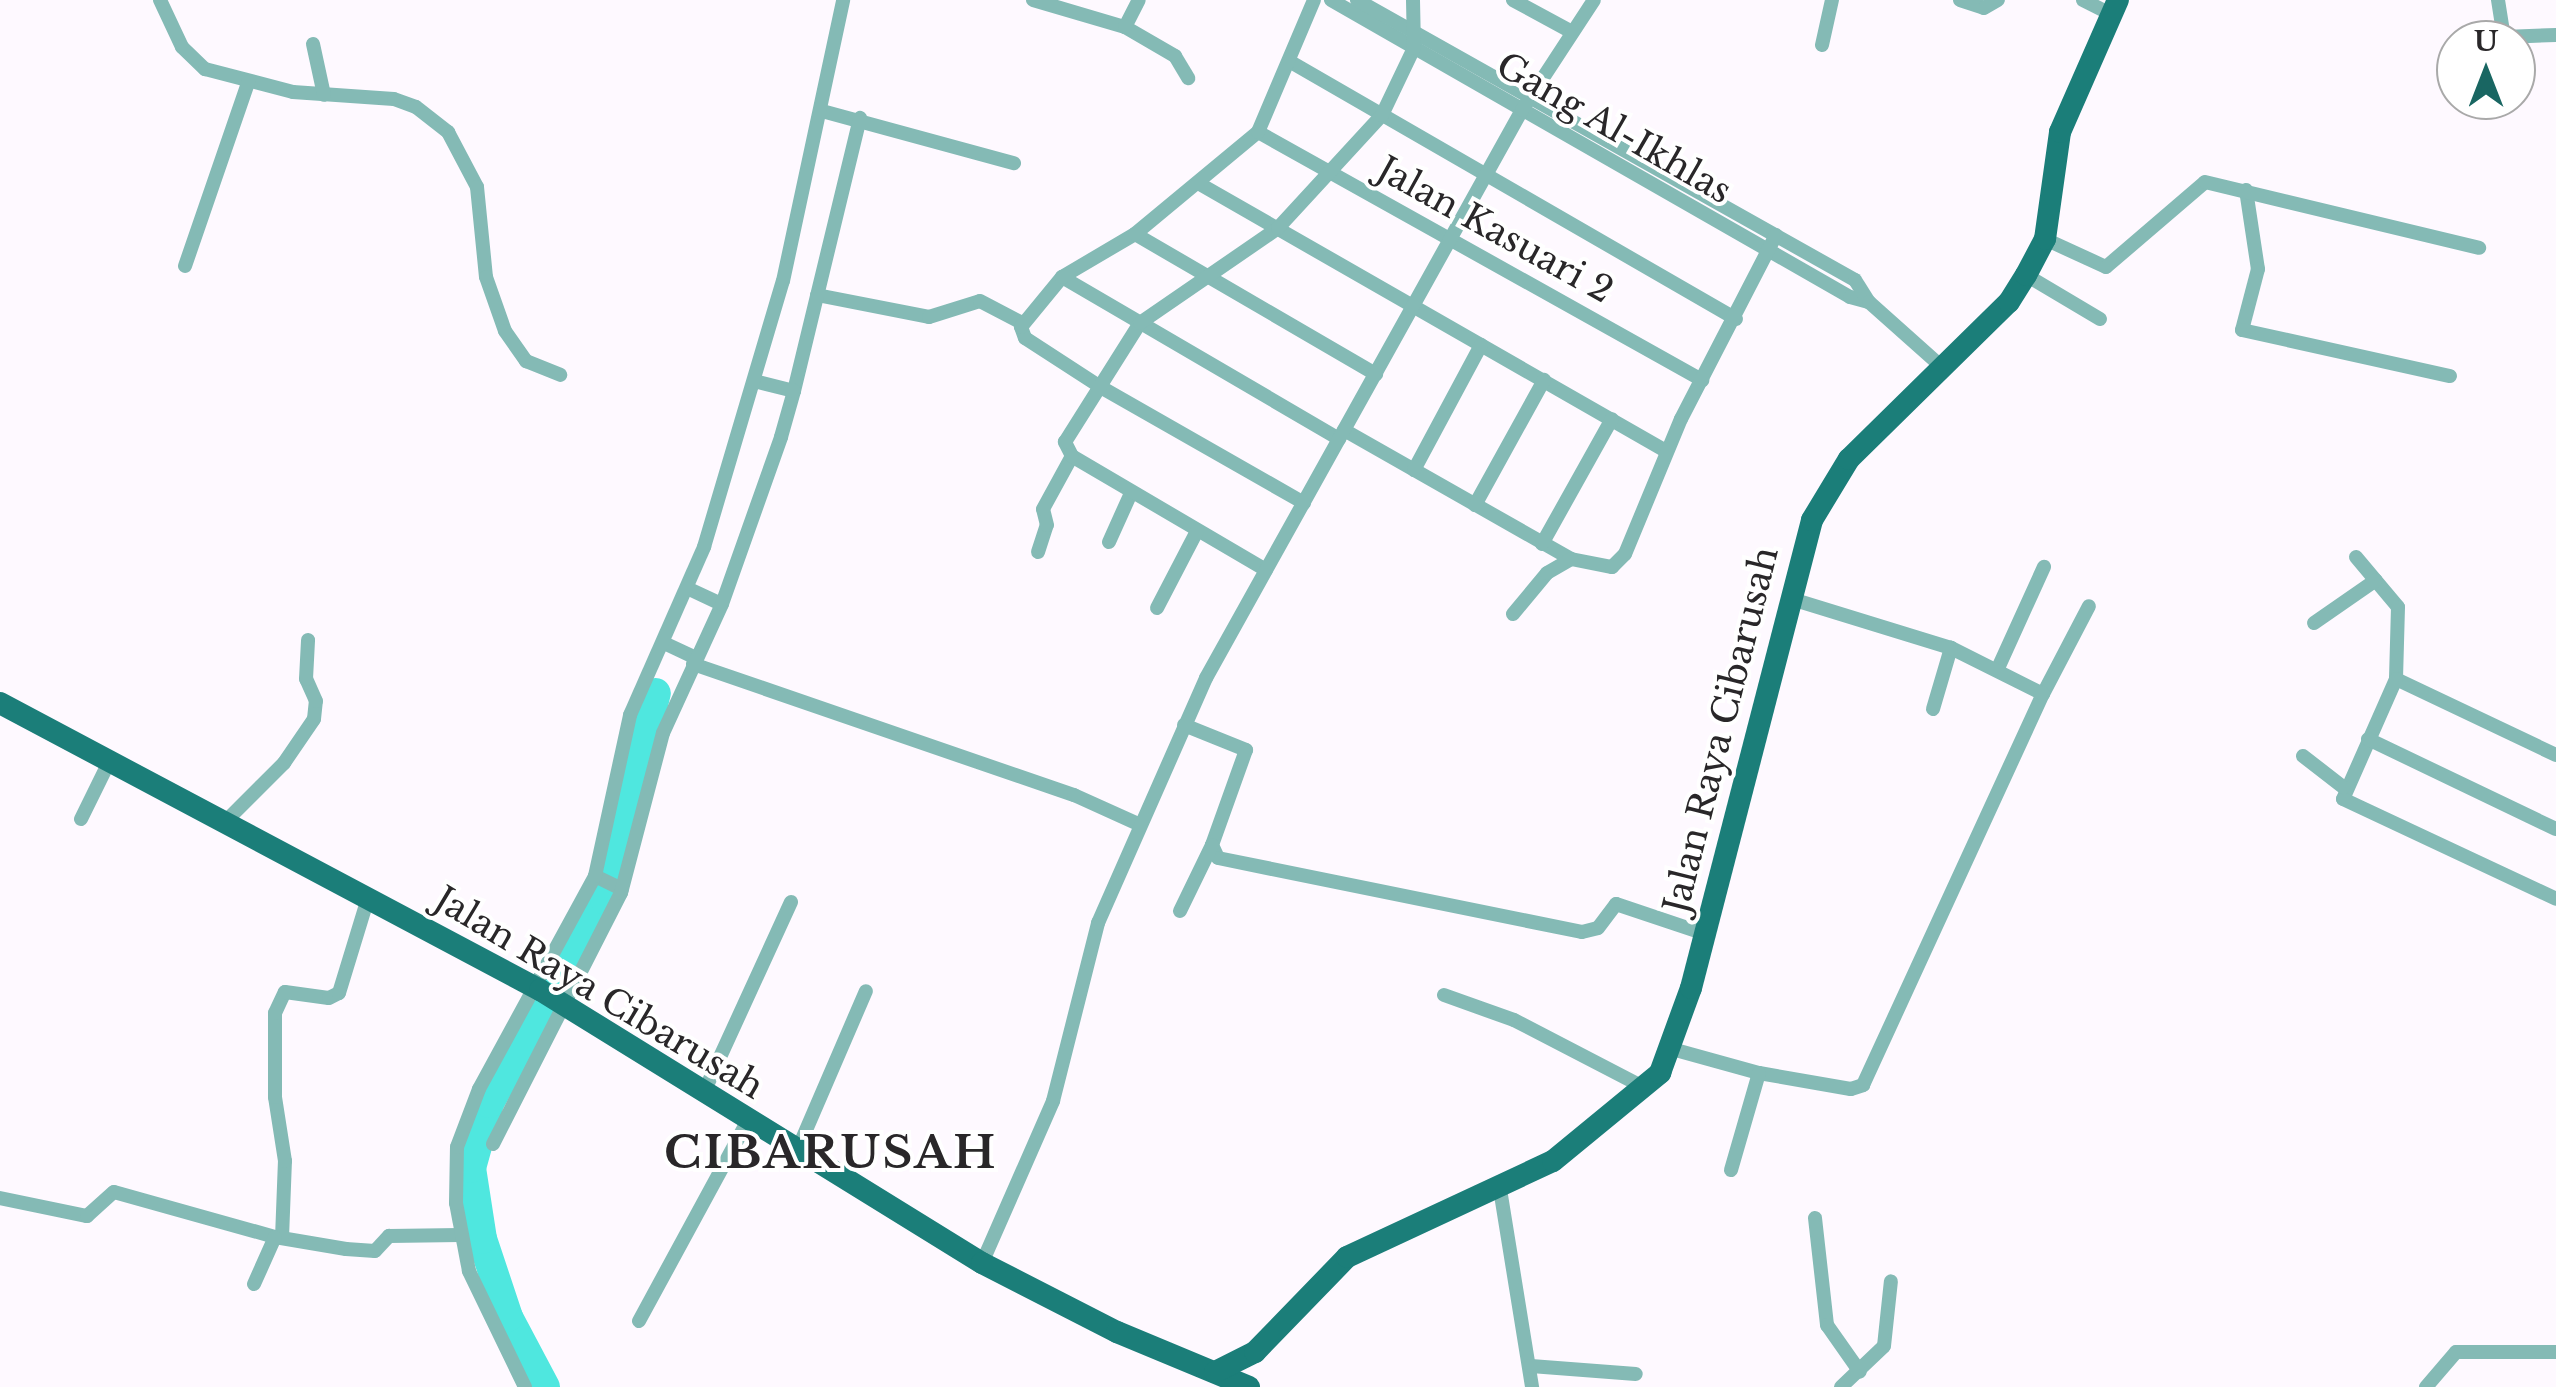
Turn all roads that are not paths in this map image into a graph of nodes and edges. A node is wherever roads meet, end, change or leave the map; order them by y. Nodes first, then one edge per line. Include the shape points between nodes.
1 (160, 0) edge
2 (843, 0) edge
3 (1033, 0) edge
4 (1139, 0) edge
5 (1314, 0) edge
6 (1331, 0) edge
7 (1357, 0) edge
8 (1412, 0) edge
9 (1513, 0) edge
10 (1594, 0) edge
11 (1832, 0) edge
12 (1960, 0) edge
13 (1998, 0) edge
14 (2083, 0) edge
15 (2498, 0) edge
16 (1056, 3) edge
17 (2114, 7) edge
18 (1125, 27) junction
19 (1570, 32) junction
20 (2556, 35) edge
21 (1416, 41) junction
22 (314, 44) dead end
23 (1822, 45) dead end
24 (1289, 61) junction
25 (1188, 78) dead end
26 (248, 83) junction
27 (324, 90) junction
28 (1526, 103) junction
29 (825, 111) junction
30 (1382, 115) junction
31 (857, 117) junction
32 (1258, 132) junction
33 (1014, 164) dead end
34 (1330, 172) junction
35 (1486, 175) junction
36 (1198, 183) junction
37 (2246, 190) junction
38 (1278, 228) junction
39 (1135, 234) junction
40 (1776, 235) junction
41 (2046, 239) junction
42 (1450, 240) junction
43 (2479, 248) dead end
44 (1768, 251) junction
45 (185, 266) dead end
46 (2026, 275) junction
47 (1062, 277) junction
48 (1212, 278) junction
49 (818, 295) junction
50 (1869, 302) junction
51 (1413, 306) junction
52 (1736, 319) junction
53 (2100, 319) dead end
54 (1022, 323) junction
55 (1140, 323) junction
56 (1481, 344) junction
57 (1943, 368) junction
58 (1376, 374) junction
59 (560, 376) dead end
60 (2450, 376) dead end
61 (1544, 380) junction
62 (1702, 380) junction
63 (758, 382) junction
64 (1099, 386) junction
65 (789, 391) junction
66 (1612, 419) junction
67 (1342, 434) junction
68 (1666, 451) junction
69 (1072, 456) junction
70 (1414, 470) junction
71 (1131, 493) junction
72 (1304, 503) junction
73 (1475, 505) junction
74 (1197, 531) junction
75 (1108, 542) dead end
76 (1542, 544) junction
77 (1038, 552) dead end
78 (2356, 558) dead end
79 (1571, 559) junction
80 (2044, 566) dead end
81 (1266, 570) junction
82 (2376, 580) junction
83 (692, 590) junction
84 (1788, 598) junction
85 (721, 603) junction
86 (2089, 606) dead end
87 (1158, 608) dead end
88 (1513, 614) dead end
89 (2314, 622) dead end
90 (308, 640) dead end
91 (669, 646) junction
92 (1951, 648) junction
93 (693, 659) junction
94 (1999, 666) junction
95 (2396, 680) junction
96 (2043, 694) junction
97 (0, 703) edge
98 (1933, 709) dead end
99 (1184, 725) junction
100 (2368, 739) junction
101 (2556, 755) edge
102 (2303, 756) dead end
103 (112, 758) junction
104 (2344, 786) junction
105 (81, 819) dead end
106 (227, 820) junction
107 (1140, 825) junction
108 (2556, 829) edge
109 (1212, 845) junction
110 (598, 879) junction
111 (621, 889) junction
112 (368, 898) junction
113 (2556, 899) edge
114 (792, 902) dead end
115 (1180, 910) dead end
116 (1706, 934) junction
117 (536, 988) junction
118 (866, 992) dead end
119 (1444, 995) dead end
120 (564, 1004) junction
121 (1672, 1050) junction
122 (1759, 1073) junction
123 (1646, 1088) junction
124 (704, 1092) junction
125 (747, 1122) junction
126 (493, 1144) dead end
127 (797, 1151) junction
128 (1731, 1170) dead end
129 (1500, 1189) junction
130 (0, 1198) edge
131 (1814, 1218) dead end
132 (460, 1235) junction
133 (278, 1238) junction
134 (982, 1263) junction
135 (1891, 1281) dead end
136 (254, 1284) dead end
137 (639, 1321) dead end
138 (1255, 1352) junction
139 (2556, 1352) edge
140 (1532, 1366) junction
141 (1215, 1372) junction
142 (1860, 1372) junction
143 (1636, 1374) dead end
144 (525, 1387) edge
145 (1250, 1387) edge
146 (1532, 1387) edge
147 (1841, 1387) edge
148 (2426, 1387) edge

1 - 26 street via 194,60
2 - 29 street
3 - 16 street
4 - 18 street
5 - 24 street
6 - 21 street, Gang Al-Ikhlas
7 - 21 street, Gang Al-Ikhlas
8 - 21 street
9 - 19 street
10 - 19 street
11 - 23 street
12 - 13 street via 1984,8
14 - 17 street
15 - 20 street via 2504,37
16 - 18 street
17 - 41 main road, Jalan Raya Cibarusah via 2060,132
18 - 25 street via 1176,56
19 - 28 street
21 - 28 street, Gang Al-Ikhlas
21 - 30 street
22 - 27 street
24 - 30 street
24 - 32 street
26 - 27 street
26 - 45 street
27 - 59 street via 416,106 448,132 477,187 486,277 505,331 526,360
28 - 35 street
28 - 40 street, Gang Al-Ikhlas
28 - 44 street, Gang Al-Ikhlas
29 - 31 street
29 - 63 street
30 - 34 street
30 - 35 street
31 - 33 street
31 - 49 street
32 - 34 street, Jalan Kasuari 2
32 - 36 street
34 - 38 street
34 - 42 street, Jalan Kasuari 2
35 - 42 street
35 - 52 street
36 - 38 street
36 - 39 street
37 - 41 street via 2205,182 2106,267
37 - 43 street
37 - 60 street via 2258,268 2242,330
38 - 48 street
38 - 51 street
39 - 47 street
39 - 48 street
40 - 44 street
40 - 50 street, Gang Al-Ikhlas via 1856,280
41 - 46 main road, Jalan Raya Cibarusah
42 - 51 street
42 - 62 street, Jalan Kasuari 2
44 - 50 street, Gang Al-Ikhlas
44 - 52 street
46 - 53 street
46 - 57 main road, Jalan Raya Cibarusah via 2009,302
47 - 54 street
47 - 55 street
48 - 55 street
48 - 58 street
49 - 54 street via 929,318 980,301
49 - 65 street
50 - 57 street, Gang Al-Ikhlas
51 - 56 street
51 - 58 street
52 - 62 street
54 - 64 street via 1024,338
55 - 64 street
55 - 67 street
56 - 61 street
56 - 70 street
57 - 84 main road, Jalan Raya Cibarusah via 1840,472 1812,520
58 - 67 street
61 - 66 street
61 - 73 street
62 - 68 street
63 - 65 street
63 - 83 street
64 - 69 street via 1065,442
64 - 72 street
65 - 85 street
66 - 68 street
66 - 76 street
67 - 70 street
67 - 72 street
68 - 79 street via 1625,554 1599,569
69 - 71 street
69 - 77 street via 1044,509 1047,525
70 - 73 street
71 - 74 street
71 - 75 street
72 - 81 street
73 - 76 street
74 - 81 street
74 - 87 street
76 - 79 street
78 - 82 street
79 - 88 street via 1547,572
80 - 94 street
81 - 99 street
82 - 89 street
82 - 95 street via 2398,608
83 - 85 street
83 - 91 street
84 - 92 street
84 - 116 main road, Jalan Raya Cibarusah
85 - 93 street
86 - 96 street
90 - 106 street via 314,719 284,763
91 - 93 street
91 - 110 street via 630,715
92 - 94 street
92 - 98 street
93 - 107 street via 1074,794
93 - 111 street via 662,733
94 - 96 street
95 - 100 street
95 - 101 street
96 - 122 street via 1863,1085 1851,1089
97 - 103 main road, Jalan Raya Cibarusah
99 - 107 street
99 - 109 street via 1246,750
100 - 104 street
100 - 108 street
102 - 104 street
103 - 105 street
103 - 106 main road, Jalan Raya Cibarusah
104 - 113 street via 2346,802
106 - 112 main road, Jalan Raya Cibarusah
107 - 134 street via 1098,923 1053,1101
109 - 115 street
109 - 116 street via 1218,858 1582,932 1598,928 1616,904
110 - 111 street
110 - 117 street
111 - 120 street
112 - 117 main road, Jalan Raya Cibarusah
112 - 133 street via 339,992 329,998 286,992 275,1013 275,1097 285,1161
114 - 124 street
116 - 121 main road, Jalan Raya Cibarusah
117 - 120 main road, Jalan Raya Cibarusah
117 - 132 street via 457,1147
118 - 127 street
119 - 123 street via 1514,1020
120 - 124 main road, Jalan Raya Cibarusah
120 - 126 street
121 - 122 street
121 - 123 main road, Jalan Raya Cibarusah
122 - 128 street
123 - 129 main road, Jalan Raya Cibarusah via 1585,1140
124 - 125 main road, Jalan Raya Cibarusah
125 - 127 main road, Jalan Raya Cibarusah
125 - 137 street
127 - 134 main road, Jalan Raya Cibarusah
129 - 138 main road, Jalan Raya Cibarusah via 1407,1224 1347,1257
129 - 140 street
130 - 133 street via 88,1216 112,1191
131 - 142 street via 1827,1325
132 - 133 street via 388,1236 374,1251
132 - 144 street via 474,1287
133 - 136 street
134 - 141 main road, Jalan Raya Cibarusah via 1117,1332
135 - 142 street via 1884,1346
138 - 141 main road, Jalan Raya Cibarusah
138 - 145 main road, Jalan Raya Cibarusah
139 - 148 street via 2456,1352
140 - 143 street
140 - 146 street
141 - 145 main road, Jalan Raya Cibarusah
142 - 147 street

